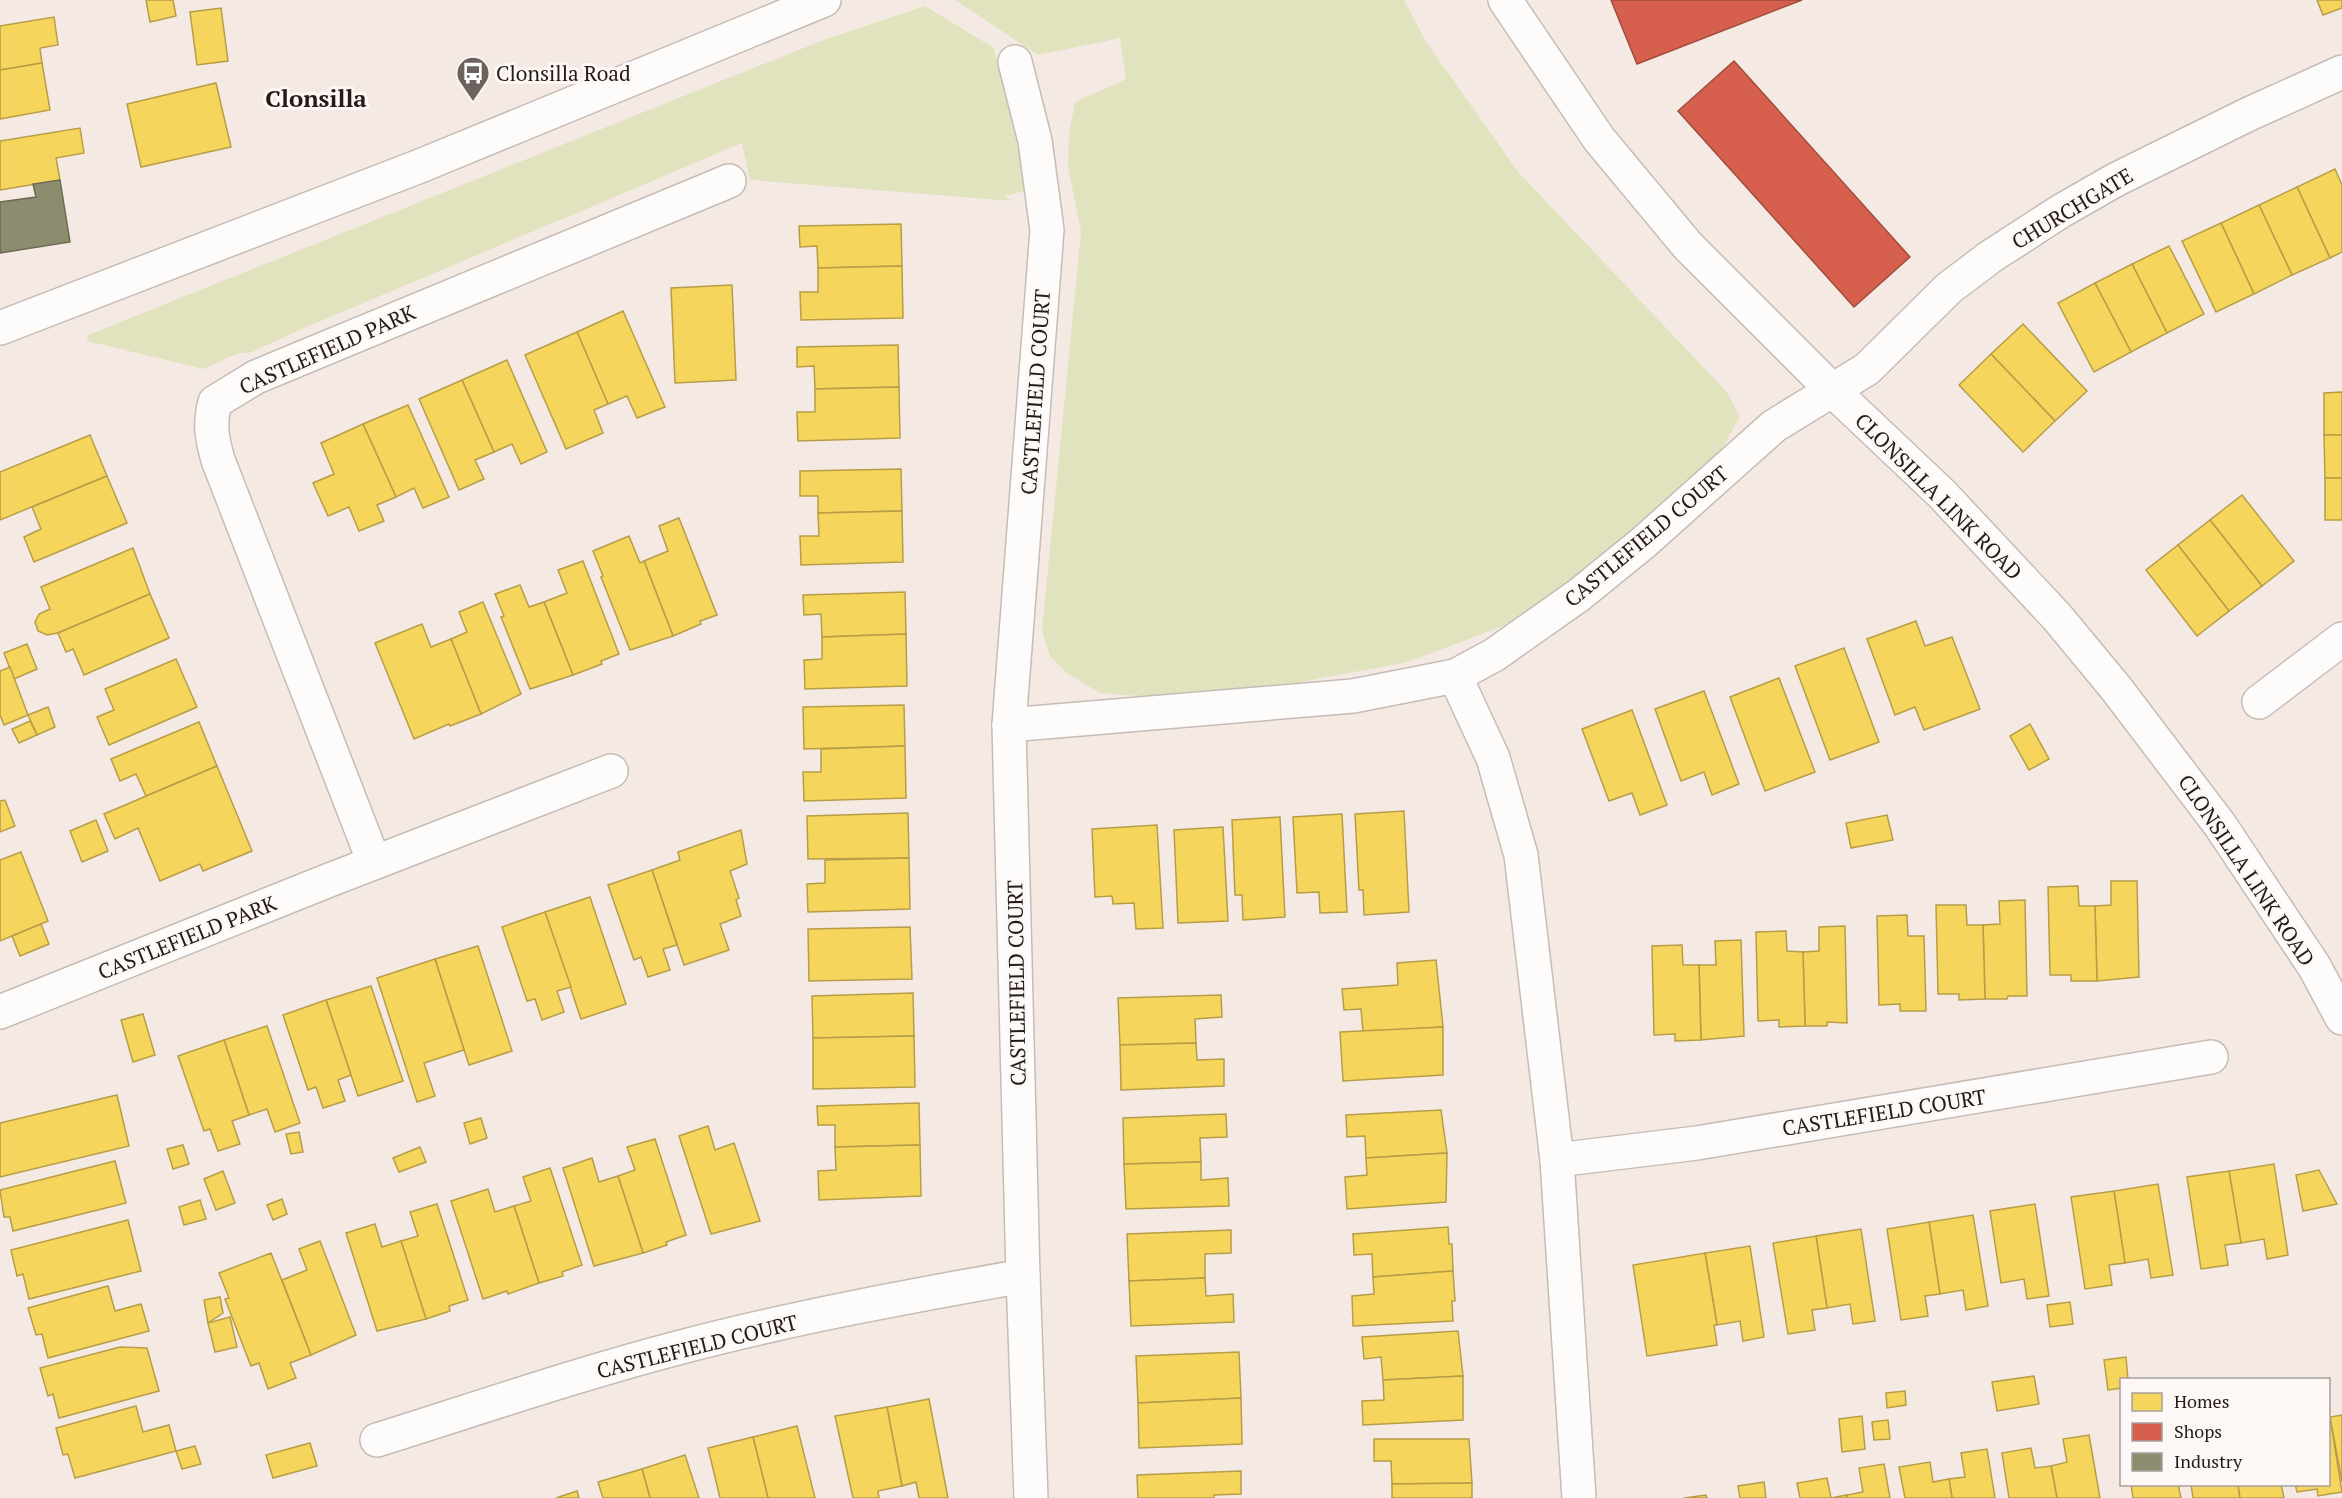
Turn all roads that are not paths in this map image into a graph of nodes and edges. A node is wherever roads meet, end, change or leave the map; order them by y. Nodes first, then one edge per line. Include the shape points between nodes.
1 (824, 0) edge
2 (1505, 0) edge
3 (1015, 62) dead end
4 (2342, 72) edge
5 (729, 181) dead end
6 (0, 328) edge
7 (1832, 390) junction
8 (2342, 639) edge
9 (1455, 676) junction
10 (2259, 702) dead end
11 (1009, 725) junction
12 (610, 771) dead end
13 (374, 862) junction
14 (0, 1012) edge
15 (2342, 1018) edge
16 (2211, 1057) dead end
17 (1557, 1160) junction
18 (1023, 1276) junction
19 (377, 1440) dead end
20 (1031, 1498) edge
21 (1579, 1498) edge

1 - 6 street via 420,166
2 - 7 street, CLONSILLA LINK ROAD via 1599,139 1688,246
3 - 11 street, CASTLEFIELD COURT via 1035,141 1047,230
4 - 7 street, CHURCHGATE via 2117,179 2061,211 1949,288 1867,369
5 - 13 street, CASTLEFIELD PARK via 256,377 215,402 210,431 218,460
7 - 9 street, CASTLEFIELD COURT via 1774,426 1579,595 1494,655
7 - 15 street, CLONSILLA LINK ROAD via 1942,494 2057,617 2115,687 2220,825 2314,966
8 - 10 street
9 - 11 street, CASTLEFIELD COURT via 1353,696
9 - 17 street via 1493,758 1521,855
11 - 18 street, CASTLEFIELD COURT
12 - 13 street, CASTLEFIELD PARK
13 - 14 street, CASTLEFIELD PARK
16 - 17 street, CASTLEFIELD COURT via 1697,1143
17 - 21 street
18 - 19 street, CASTLEFIELD COURT via 720,1337 566,1379
18 - 20 street, CASTLEFIELD COURT

